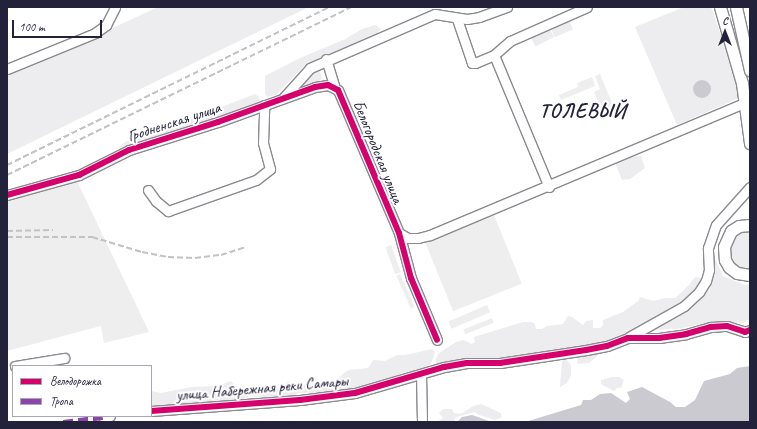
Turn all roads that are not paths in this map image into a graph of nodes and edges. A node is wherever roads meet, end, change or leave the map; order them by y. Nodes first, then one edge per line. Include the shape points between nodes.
1 (115, 7) edge
2 (507, 7) edge
3 (587, 7) edge
4 (720, 7) edge
5 (736, 7) edge
6 (457, 19) junction
7 (726, 30) junction
8 (750, 38) edge
9 (494, 55) junction
10 (326, 59) junction
11 (7, 69) edge
12 (750, 70) edge
13 (332, 87) junction
14 (283, 98) junction
15 (747, 104) edge
16 (264, 105) junction
17 (750, 143) edge
18 (549, 187) junction
19 (750, 187) edge
20 (148, 190) dead end
21 (7, 195) edge
22 (750, 216) edge
23 (750, 225) edge
24 (734, 229) junction
25 (399, 233) junction
26 (750, 275) edge
27 (750, 330) edge
28 (628, 338) junction
29 (437, 340) dead end
30 (64, 358) dead end
31 (20, 365) edge
32 (421, 374) junction
33 (152, 411) edge
34 (422, 422) edge

1 - 11 street via 106,25 95,33
2 - 6 street, Гродненская улица via 479,18
3 - 9 street via 510,41
4 - 7 main road
5 - 12 main road, bridge
6 - 9 street via 472,63
6 - 10 street, Гродненская улица via 435,14
7 - 8 main road via 737,31 749,35
7 - 15 main road
9 - 18 street
10 - 13 street, Белогородская улица
10 - 14 street, Гродненская улица via 310,68
13 - 14 street, Гродненская улица via 315,87
13 - 25 street, Белогородская улица via 338,90
14 - 16 street, Гродненская улица
15 - 17 main road
15 - 18 street
16 - 20 street via 263,143 270,169 256,180 168,211
16 - 21 street, Гродненская улица via 129,150 79,175
18 - 25 street via 430,235 408,238
19 - 28 street via 716,225 708,248 709,270 700,292 684,306
22 - 24 main road
23 - 24 main road
24 - 26 main road via 724,243 725,260 737,273
25 - 29 street, Белогородская улица via 411,278
27 - 28 street, улица Набережная реки Самары via 745,332 727,326 679,335
28 - 32 street, улица Набережная реки Самары via 586,350 500,363 467,363
30 - 31 street
32 - 33 street, улица Набережная реки Самары via 355,393 300,400
32 - 34 street

